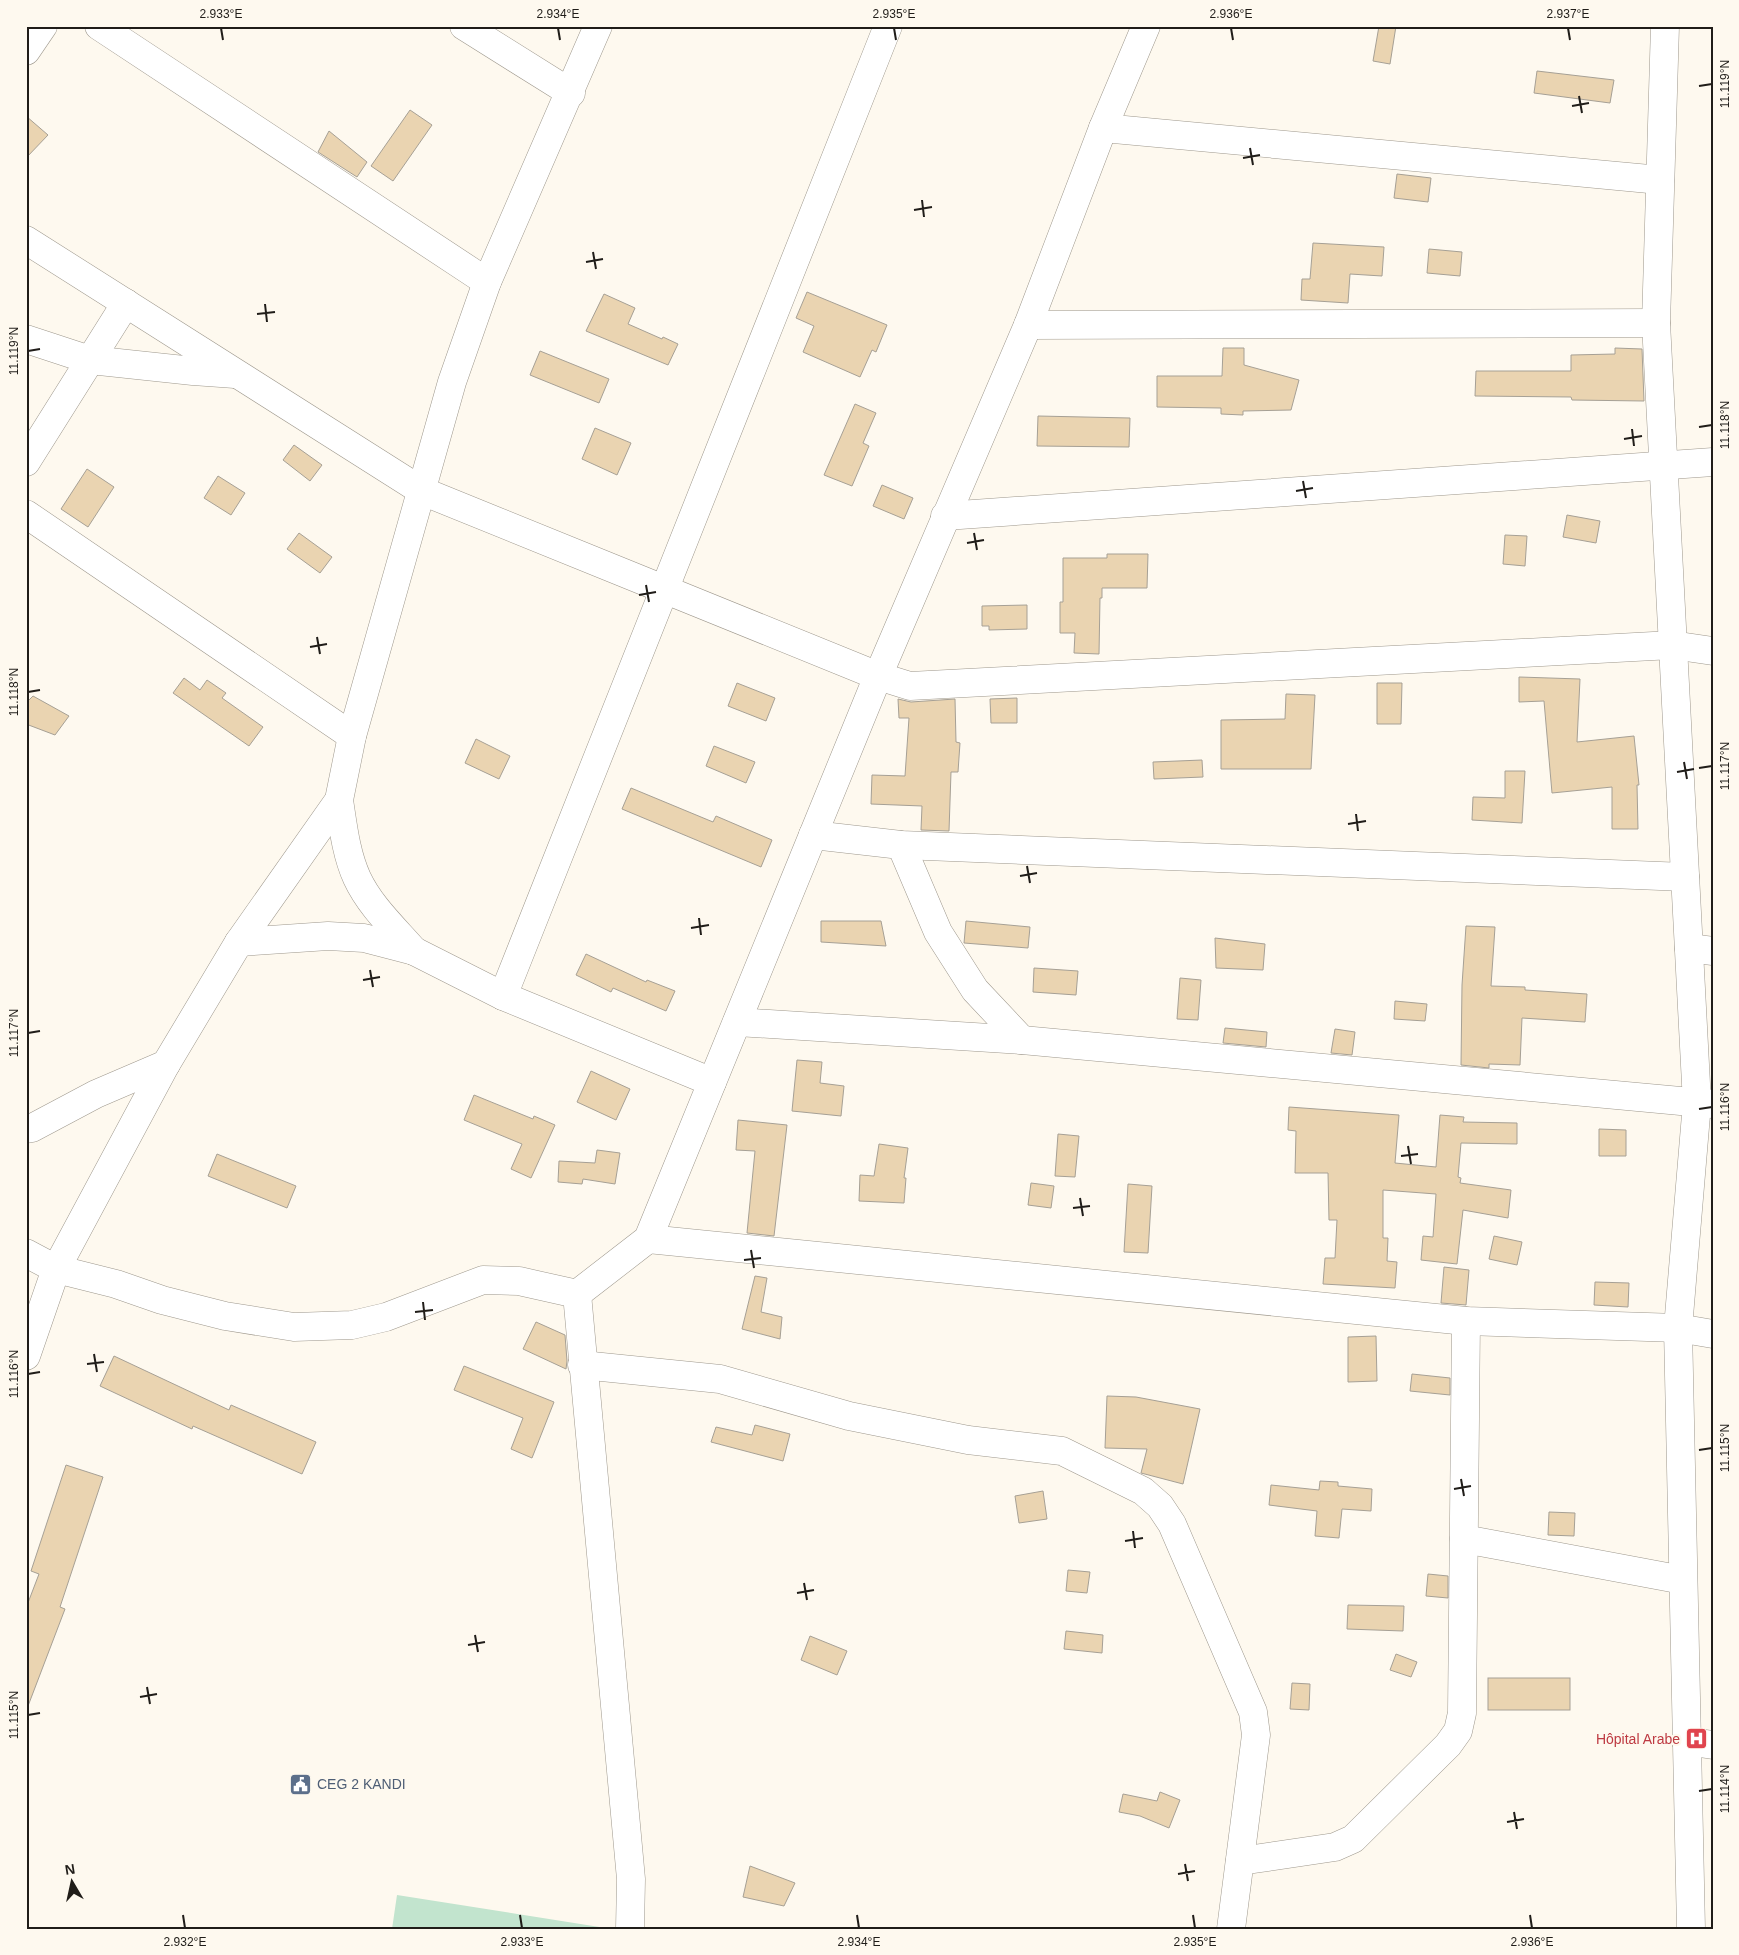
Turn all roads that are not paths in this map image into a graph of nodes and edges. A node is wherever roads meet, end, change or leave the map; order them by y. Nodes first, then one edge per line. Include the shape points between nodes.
1 (43, 26) edge
2 (99, 26) edge
3 (464, 26) edge
4 (598, 26) edge
5 (888, 26) edge
6 (1146, 26) edge
7 (1665, 26) edge
8 (26, 50) edge
9 (571, 93) junction
10 (1103, 128) junction
11 (1660, 180) junction
12 (26, 240) edge
13 (487, 282) junction
14 (126, 303) junction
15 (1656, 323) junction
16 (1028, 325) junction
17 (26, 339) edge
18 (90, 360) junction
19 (237, 374) junction
20 (26, 462) edge
21 (1713, 462) edge
22 (1664, 466) junction
23 (422, 491) junction
24 (26, 514) edge
25 (945, 516) junction
26 (664, 590) junction
27 (1672, 645) junction
28 (1713, 651) edge
29 (878, 676) junction
30 (352, 736) junction
31 (339, 800) junction
32 (814, 835) junction
33 (901, 845) junction
34 (1685, 877) junction
35 (239, 942) junction
36 (1701, 949) edge
37 (414, 951) junction
38 (975, 990) junction
39 (503, 996) junction
40 (737, 1022) junction
41 (979, 1037) junction
42 (1022, 1040) junction
43 (166, 1064) junction
44 (712, 1082) junction
45 (1705, 1103) edge
46 (26, 1129) edge
47 (648, 1240) junction
48 (26, 1253) edge
49 (56, 1269) junction
50 (577, 1294) junction
51 (1466, 1321) junction
52 (1678, 1328) junction
53 (1713, 1334) edge
54 (26, 1356) edge
55 (582, 1365) junction
56 (1464, 1539) junction
57 (1683, 1580) junction
58 (1686, 1741) junction
59 (1713, 1745) edge
60 (1240, 1861) junction
61 (630, 1929) edge
62 (1232, 1929) edge
63 (1690, 1929) edge

1 - 8 street
2 - 13 street
3 - 9 street
4 - 9 street
5 - 26 street
6 - 10 street
7 - 11 street
9 - 13 street
10 - 11 street
10 - 16 street
11 - 15 street
12 - 14 street
13 - 23 street via 452,382
14 - 18 street
14 - 19 street
15 - 16 street
15 - 22 street
16 - 25 street
17 - 18 street
18 - 19 street
18 - 20 street
19 - 23 street
21 - 22 street
22 - 25 street
22 - 27 street
23 - 26 street
23 - 30 street
24 - 30 street
25 - 29 street
26 - 29 street
26 - 39 street
27 - 28 street
27 - 29 street via 910,686
27 - 34 street
29 - 32 street
30 - 31 street
31 - 35 street
31 - 37 street via 357,878 372,903
32 - 33 street
32 - 40 street
33 - 34 street
33 - 38 street via 938,932
34 - 36 street
35 - 37 street via 328,936 364,938
35 - 43 street
36 - 45 street
37 - 39 street
38 - 41 street
38 - 42 street
39 - 44 street
40 - 41 street
40 - 44 street
41 - 42 street
42 - 45 street
43 - 46 street
43 - 49 street
44 - 47 street
45 - 52 street
47 - 50 street
47 - 51 street
48 - 49 street
49 - 50 street via 226,1316 294,1326 352,1325 386,1317 483,1280 519,1281
49 - 54 street
50 - 55 street
51 - 52 street
51 - 56 street
52 - 53 street
52 - 57 street
55 - 60 street via 720,1379 848,1416 968,1440 1062,1451 1143,1491 1160,1506 1172,1524 1252,1712 1256,1735
55 - 61 street via 631,1879
56 - 57 street
56 - 60 street via 1462,1713 1458,1730 1448,1745 1353,1839 1335,1846
57 - 58 street
58 - 59 street
58 - 63 street
60 - 62 street

